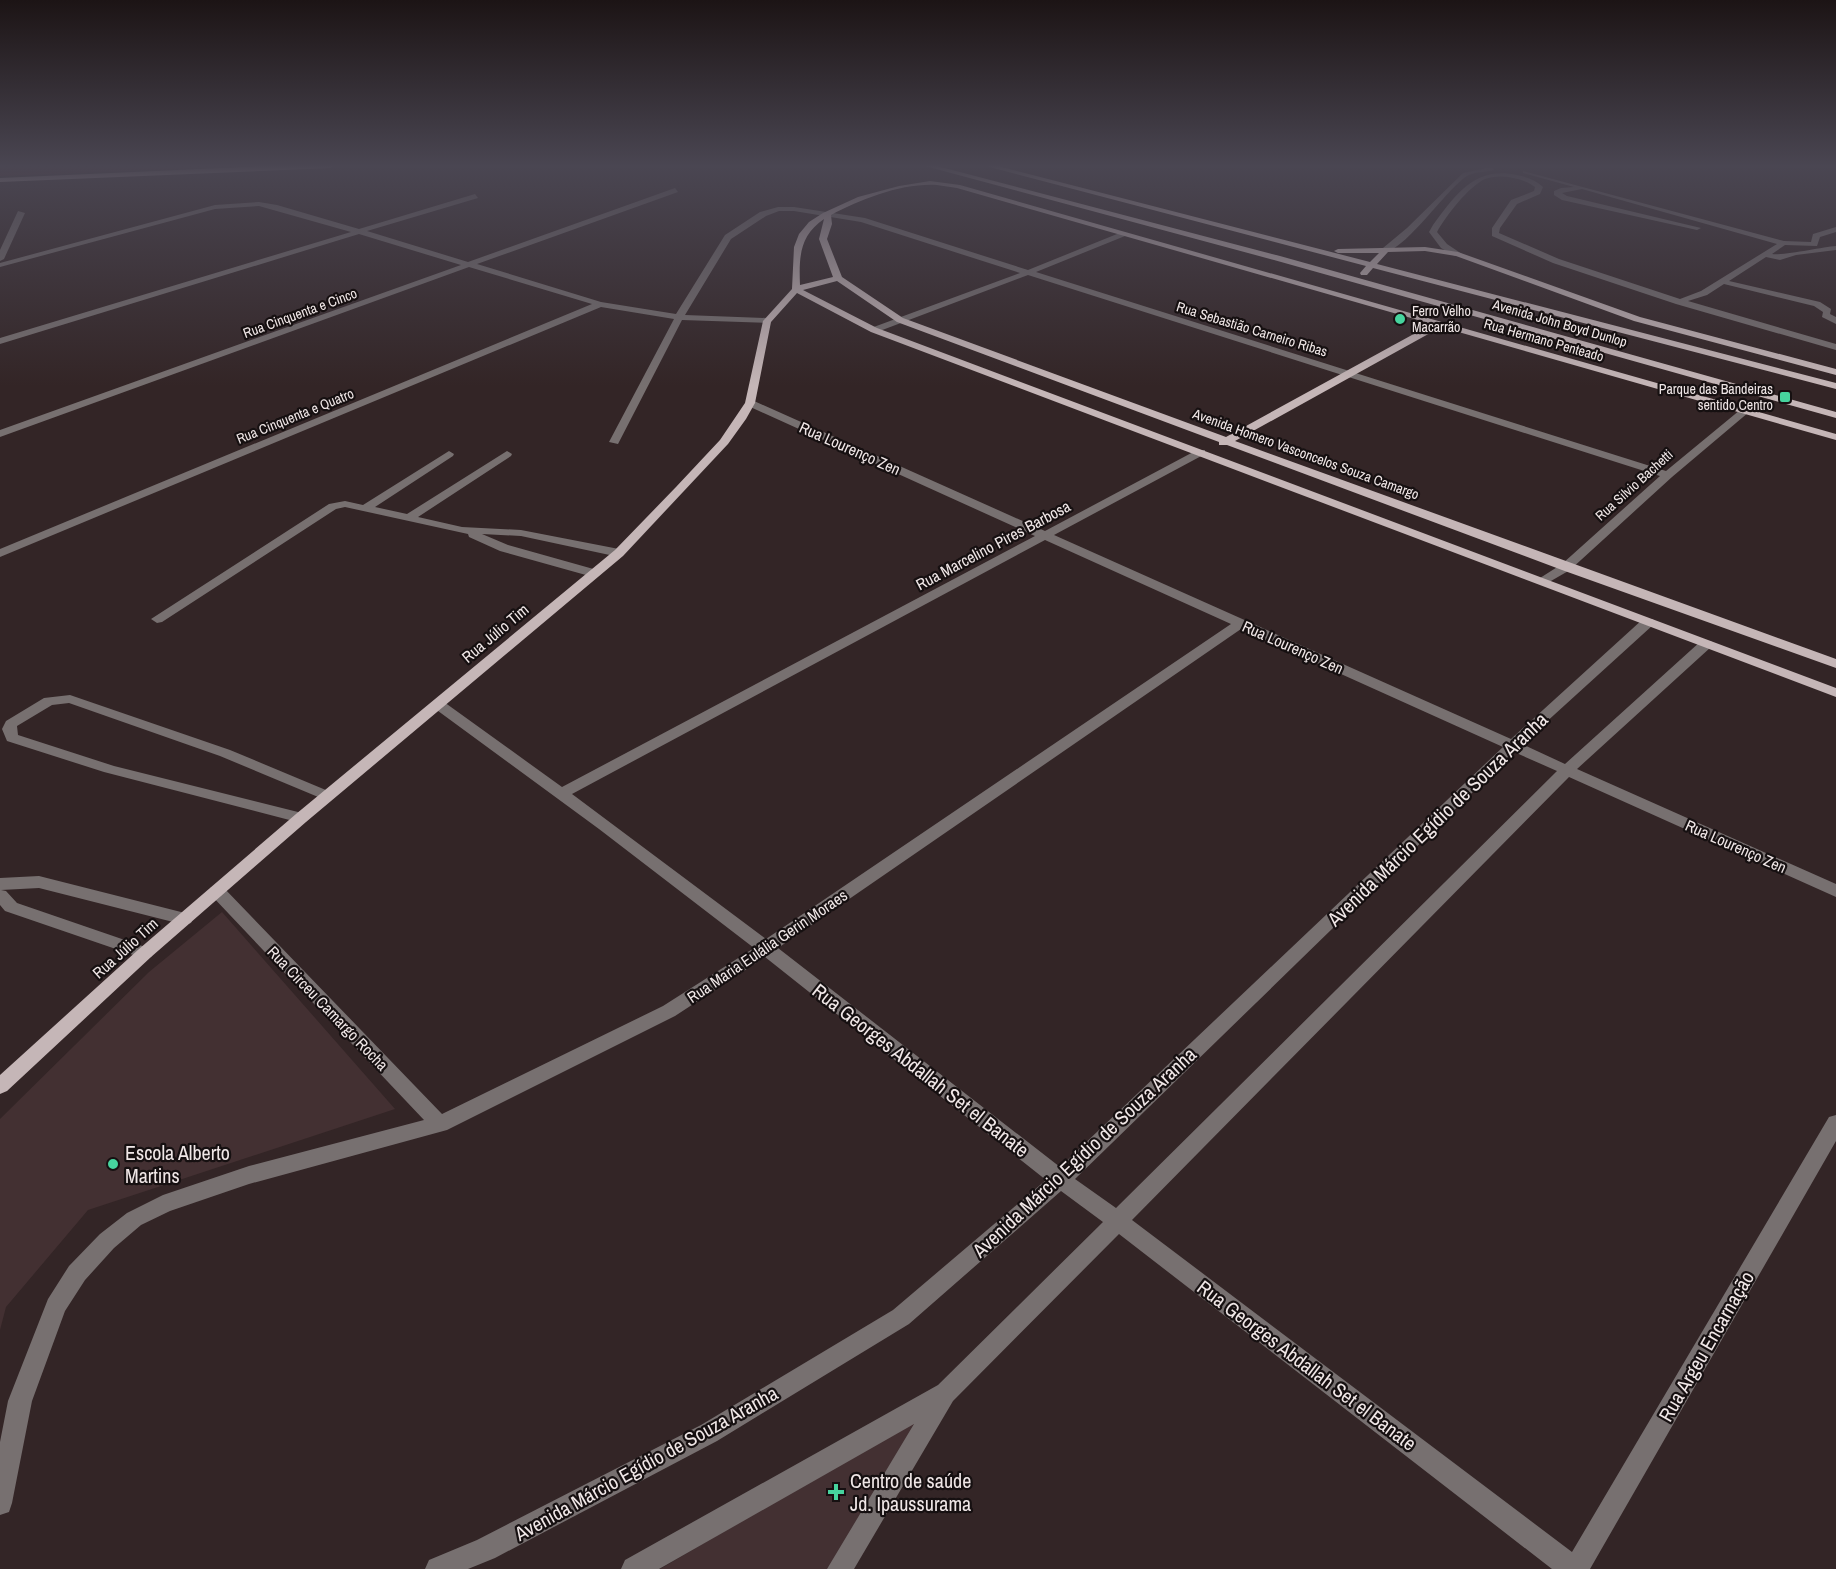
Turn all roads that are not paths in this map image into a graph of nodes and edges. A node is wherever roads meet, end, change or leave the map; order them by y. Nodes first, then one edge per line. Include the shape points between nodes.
1 (9, 239) edge
2 (97, 239) edge
3 (332, 239) edge
4 (386, 239) edge
5 (542, 239) edge
6 (726, 239) edge
7 (800, 239) edge
8 (823, 239) edge
9 (922, 239) edge
10 (1109, 239) edge
11 (1140, 239) edge
12 (1205, 239) edge
13 (1276, 239) edge
14 (1279, 239) edge
15 (1399, 239) edge
16 (1438, 239) edge
17 (1506, 239) edge
18 (1754, 239) edge
19 (1761, 239) edge
20 (1815, 239) edge
21 (1781, 245) junction
22 (1836, 248) edge
23 (1386, 250) junction
24 (1458, 254) junction
25 (1764, 254) junction
26 (0, 259) edge
27 (472, 265) junction
28 (0, 266) edge
29 (1370, 266) junction
30 (1027, 273) junction
31 (838, 278) junction
32 (1721, 281) junction
33 (1362, 282) junction
34 (796, 289) junction
35 (1679, 302) junction
36 (600, 304) junction
37 (679, 317) junction
38 (900, 320) junction
39 (766, 321) junction
40 (1836, 321) edge
41 (1438, 325) junction
42 (874, 330) junction
43 (1647, 338) junction
44 (0, 341) edge
45 (1836, 347) edge
46 (1788, 359) junction
47 (1836, 372) edge
48 (1350, 374) junction
49 (1836, 386) edge
50 (750, 403) junction
51 (1744, 412) junction
52 (1836, 415) edge
53 (0, 434) edge
54 (1836, 437) edge
55 (1228, 441) junction
56 (614, 442) dead end
57 (1201, 452) junction
58 (449, 454) dead end
59 (507, 454) dead end
60 (1668, 475) junction
61 (364, 509) junction
62 (407, 519) junction
63 (462, 530) junction
64 (1046, 535) junction
65 (0, 553) edge
66 (619, 553) junction
67 (1566, 567) junction
68 (593, 573) junction
69 (1544, 581) junction
70 (156, 619) dead end
71 (1648, 622) junction
72 (1239, 624) junction
73 (1706, 644) junction
74 (1836, 664) edge
75 (1836, 671) edge
76 (1822, 688) junction
77 (1836, 693) edge
78 (439, 705) junction
79 (1513, 745) junction
80 (1567, 770) junction
81 (563, 793) junction
82 (328, 796) junction
83 (301, 818) junction
84 (0, 884) edge
85 (217, 891) junction
86 (1836, 891) edge
87 (0, 895) edge
88 (185, 919) junction
89 (766, 948) junction
90 (145, 953) junction
91 (0, 1086) edge
92 (1836, 1123) edge
93 (440, 1124) junction
94 (1060, 1180) junction
95 (1119, 1222) junction
96 (946, 1394) junction
97 (0, 1503) edge
98 (438, 1569) edge
99 (634, 1569) edge
100 (840, 1569) edge
101 (1575, 1569) edge

1 - 26 street
2 - 28 street
3 - 44 street
4 - 27 street
5 - 27 street, Rua Cinquenta e Cinco
6 - 37 street, Rua Sebastião Carneiro Ribas
7 - 34 main road
8 - 31 main road
9 - 30 street, Rua Sebastião Carneiro Ribas
10 - 30 street
11 - 41 main road, Rua Hermano Penteado
12 - 33 main road, Avenida John Boyd Dunlop
13 - 29 main road, Avenida John Boyd Dunlop
14 - 23 main road via 1353,252
15 - 23 street
16 - 24 street
17 - 35 street via 1545,258
18 - 21 street
19 - 21 street
20 - 21 street via 1814,244
21 - 25 street
22 - 25 street via 1780,258
23 - 24 main road via 1425,249
23 - 29 main road
24 - 46 main road via 1637,319
25 - 32 street
27 - 36 street
27 - 53 street, Rua Cinquenta e Cinco
29 - 33 main road
29 - 43 main road, Avenida John Boyd Dunlop
30 - 38 street
30 - 48 street, Rua Sebastião Carneiro Ribas
31 - 34 main road
31 - 38 main road, Avenida Homero Vasconcelos Souza Camargo
32 - 35 street via 1704,293
32 - 40 street via 1817,304 1828,310 1827,317
33 - 41 main road
33 - 52 main road, Avenida John Boyd Dunlop
34 - 39 main road
34 - 42 main road
35 - 45 street
36 - 37 street
36 - 65 street, Rua Cinquenta e Quatro
37 - 39 street
37 - 56 street, Rua Sebastião Carneiro Ribas
38 - 42 street
38 - 55 main road, Avenida Homero Vasconcelos Souza Camargo
39 - 50 main road, Rua Júlio Tim
41 - 48 main road, Rua Marcelino Pires Barbosa
41 - 51 main road, Rua Hermano Penteado
42 - 57 main road
43 - 46 main road
43 - 49 main road, Avenida John Boyd Dunlop
46 - 47 main road
48 - 55 main road, Rua Marcelino Pires Barbosa
48 - 60 street, Rua Sebastião Carneiro Ribas
50 - 64 street, Rua Lourenço Zen
50 - 66 main road, Rua Júlio Tim via 724,442
51 - 54 main road, Rua Hermano Penteado
51 - 60 street, Rua Silvio Bachetti
55 - 57 main road, Rua Marcelino Pires Barbosa
55 - 67 main road, Avenida Homero Vasconcelos Souza Camargo
57 - 64 street, Rua Marcelino Pires Barbosa
57 - 69 main road
58 - 61 street
59 - 62 street
60 - 67 street, Rua Silvio Bachetti
61 - 62 street
61 - 70 street via 345,504 333,506
62 - 63 street
63 - 66 street via 521,533
63 - 68 street via 504,548
64 - 72 street, Rua Lourenço Zen
64 - 81 street, Rua Marcelino Pires Barbosa
66 - 68 main road, Rua Júlio Tim
67 - 69 street, Rua Silvio Bachetti
67 - 74 main road, Avenida Homero Vasconcelos Souza Camargo
68 - 78 main road, Rua Júlio Tim
69 - 71 main road
71 - 73 main road
71 - 79 street, Avenida Márcio Egídio de Souza Aranha
72 - 79 street, Rua Lourenço Zen
72 - 89 street, Rua Maria Eulália Gerin Moraes
73 - 76 main road
73 - 80 street
75 - 76 main road
76 - 77 main road
78 - 81 street, Rua Georges Abdallah Set el Banate
78 - 82 main road, Rua Júlio Tim
79 - 80 street, Rua Lourenço Zen
79 - 94 street, Avenida Márcio Egídio de Souza Aranha
80 - 86 street, Rua Lourenço Zen
80 - 95 street
81 - 89 street, Rua Georges Abdallah Set el Banate
82 - 83 main road, Rua Júlio Tim
82 - 83 street via 225,753 70,699 49,701 9,729 12,738 110,769
83 - 85 main road, Rua Júlio Tim
84 - 88 street via 39,882
85 - 88 main road, Rua Júlio Tim
85 - 93 street, Rua Circeu Camargo Rocha
87 - 90 street via 11,907
88 - 90 main road, Rua Júlio Tim
89 - 93 street, Rua Maria Eulália Gerin Moraes via 669,1011
89 - 94 street, Rua Georges Abdallah Set el Banate
90 - 91 main road, Rua Júlio Tim
92 - 101 street, Rua Argeu Encarnação
93 - 97 street, Rua Maria Eulália Gerin Moraes via 249,1175 163,1204 134,1219 107,1241 77,1273 56,1306 20,1401
94 - 95 street, Rua Georges Abdallah Set el Banate
94 - 98 street, Avenida Márcio Egídio de Souza Aranha via 901,1317 709,1433 486,1549
95 - 96 street
95 - 101 street, Rua Georges Abdallah Set el Banate
96 - 99 street
96 - 100 street

